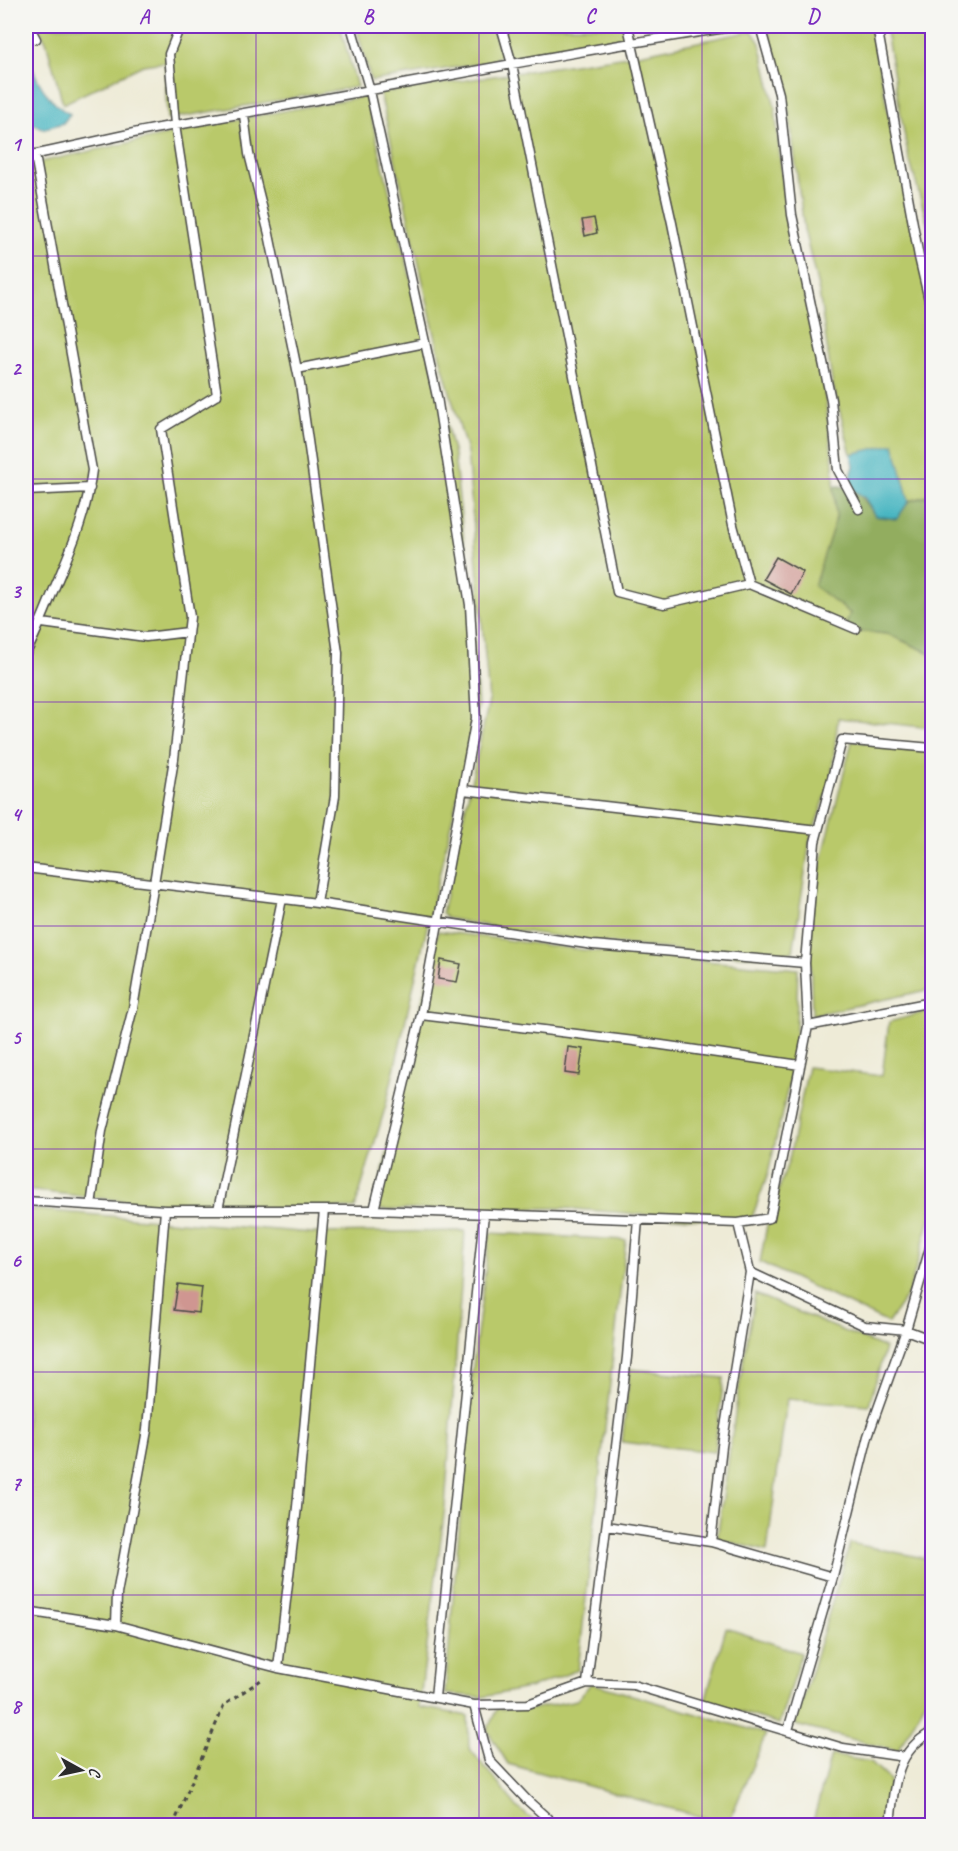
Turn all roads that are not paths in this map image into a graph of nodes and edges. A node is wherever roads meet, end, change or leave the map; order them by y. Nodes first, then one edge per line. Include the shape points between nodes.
1 (29, 26) edge
2 (180, 26) edge
3 (351, 26) edge
4 (501, 26) edge
5 (628, 26) edge
6 (739, 26) edge
7 (760, 26) edge
8 (877, 26) edge
9 (36, 39) dead end
10 (632, 42) junction
11 (512, 64) junction
12 (370, 91) junction
13 (244, 115) junction
14 (175, 125) junction
15 (30, 156) edge
16 (933, 313) edge
17 (425, 343) junction
18 (297, 369) junction
19 (90, 488) junction
20 (26, 491) edge
21 (859, 510) dead end
22 (749, 584) junction
23 (42, 623) junction
24 (856, 629) dead end
25 (188, 632) junction
26 (26, 653) edge
27 (933, 748) edge
28 (463, 790) junction
29 (818, 830) junction
30 (26, 868) edge
31 (154, 883) junction
32 (282, 898) junction
33 (317, 903) junction
34 (439, 922) junction
35 (805, 963) junction
36 (933, 1002) edge
37 (421, 1015) junction
38 (808, 1026) junction
39 (800, 1065) junction
40 (26, 1201) edge
41 (91, 1205) junction
42 (165, 1210) junction
43 (218, 1210) junction
44 (324, 1210) junction
45 (374, 1210) junction
46 (484, 1214) junction
47 (638, 1219) junction
48 (738, 1223) junction
49 (933, 1241) edge
50 (750, 1272) junction
51 (906, 1330) junction
52 (933, 1340) edge
53 (607, 1526) junction
54 (711, 1542) junction
55 (833, 1577) junction
56 (26, 1611) edge
57 (116, 1625) junction
58 (278, 1668) junction
59 (587, 1683) junction
60 (435, 1697) junction
61 (474, 1705) junction
62 (788, 1730) junction
63 (933, 1732) edge
64 (905, 1757) junction
65 (556, 1826) edge
66 (890, 1826) edge

1 - 9 lane
2 - 14 lane via 169,54
3 - 12 lane
4 - 11 lane
5 - 10 lane
6 - 10 lane
7 - 21 lane via 779,94 792,215 831,400 838,470
8 - 16 lane via 919,257
10 - 11 lane
10 - 22 lane via 733,525
11 - 12 lane
11 - 22 lane via 617,592 664,604
12 - 13 lane
12 - 17 lane
13 - 14 lane
13 - 18 lane via 249,154
14 - 15 lane
14 - 25 lane via 217,395 162,429 190,617
15 - 19 lane via 92,470
17 - 18 lane
17 - 28 lane via 470,605 476,718
18 - 33 lane via 338,654 334,796
19 - 20 lane
19 - 23 lane via 87,506
22 - 24 lane
23 - 25 lane via 146,637
23 - 26 lane
25 - 31 lane via 174,759
27 - 29 lane via 842,740
28 - 29 lane
28 - 34 lane
29 - 35 lane
30 - 31 lane
31 - 32 lane
31 - 41 lane via 133,1008 102,1131
32 - 33 lane
32 - 43 lane
33 - 34 lane
34 - 35 lane via 593,945
34 - 37 lane
35 - 38 lane
36 - 38 lane
37 - 39 lane
37 - 45 lane
38 - 39 lane
39 - 48 lane via 770,1218
40 - 41 lane
41 - 42 lane
42 - 43 lane
42 - 57 lane via 147,1430 117,1594
43 - 44 lane
44 - 45 lane
44 - 58 lane
45 - 46 lane
46 - 47 lane
46 - 60 lane
47 - 48 lane
47 - 53 lane
48 - 50 lane
49 - 51 lane
50 - 51 lane via 865,1326
50 - 54 lane
51 - 52 lane
51 - 55 lane via 868,1436
53 - 54 lane
53 - 59 lane
54 - 55 lane
55 - 62 lane
56 - 57 lane
57 - 58 lane
58 - 60 lane
59 - 61 lane via 528,1704
59 - 62 lane via 633,1685
60 - 61 lane
61 - 65 lane via 489,1760
62 - 64 lane via 843,1748
63 - 64 lane
64 - 66 lane via 895,1775

